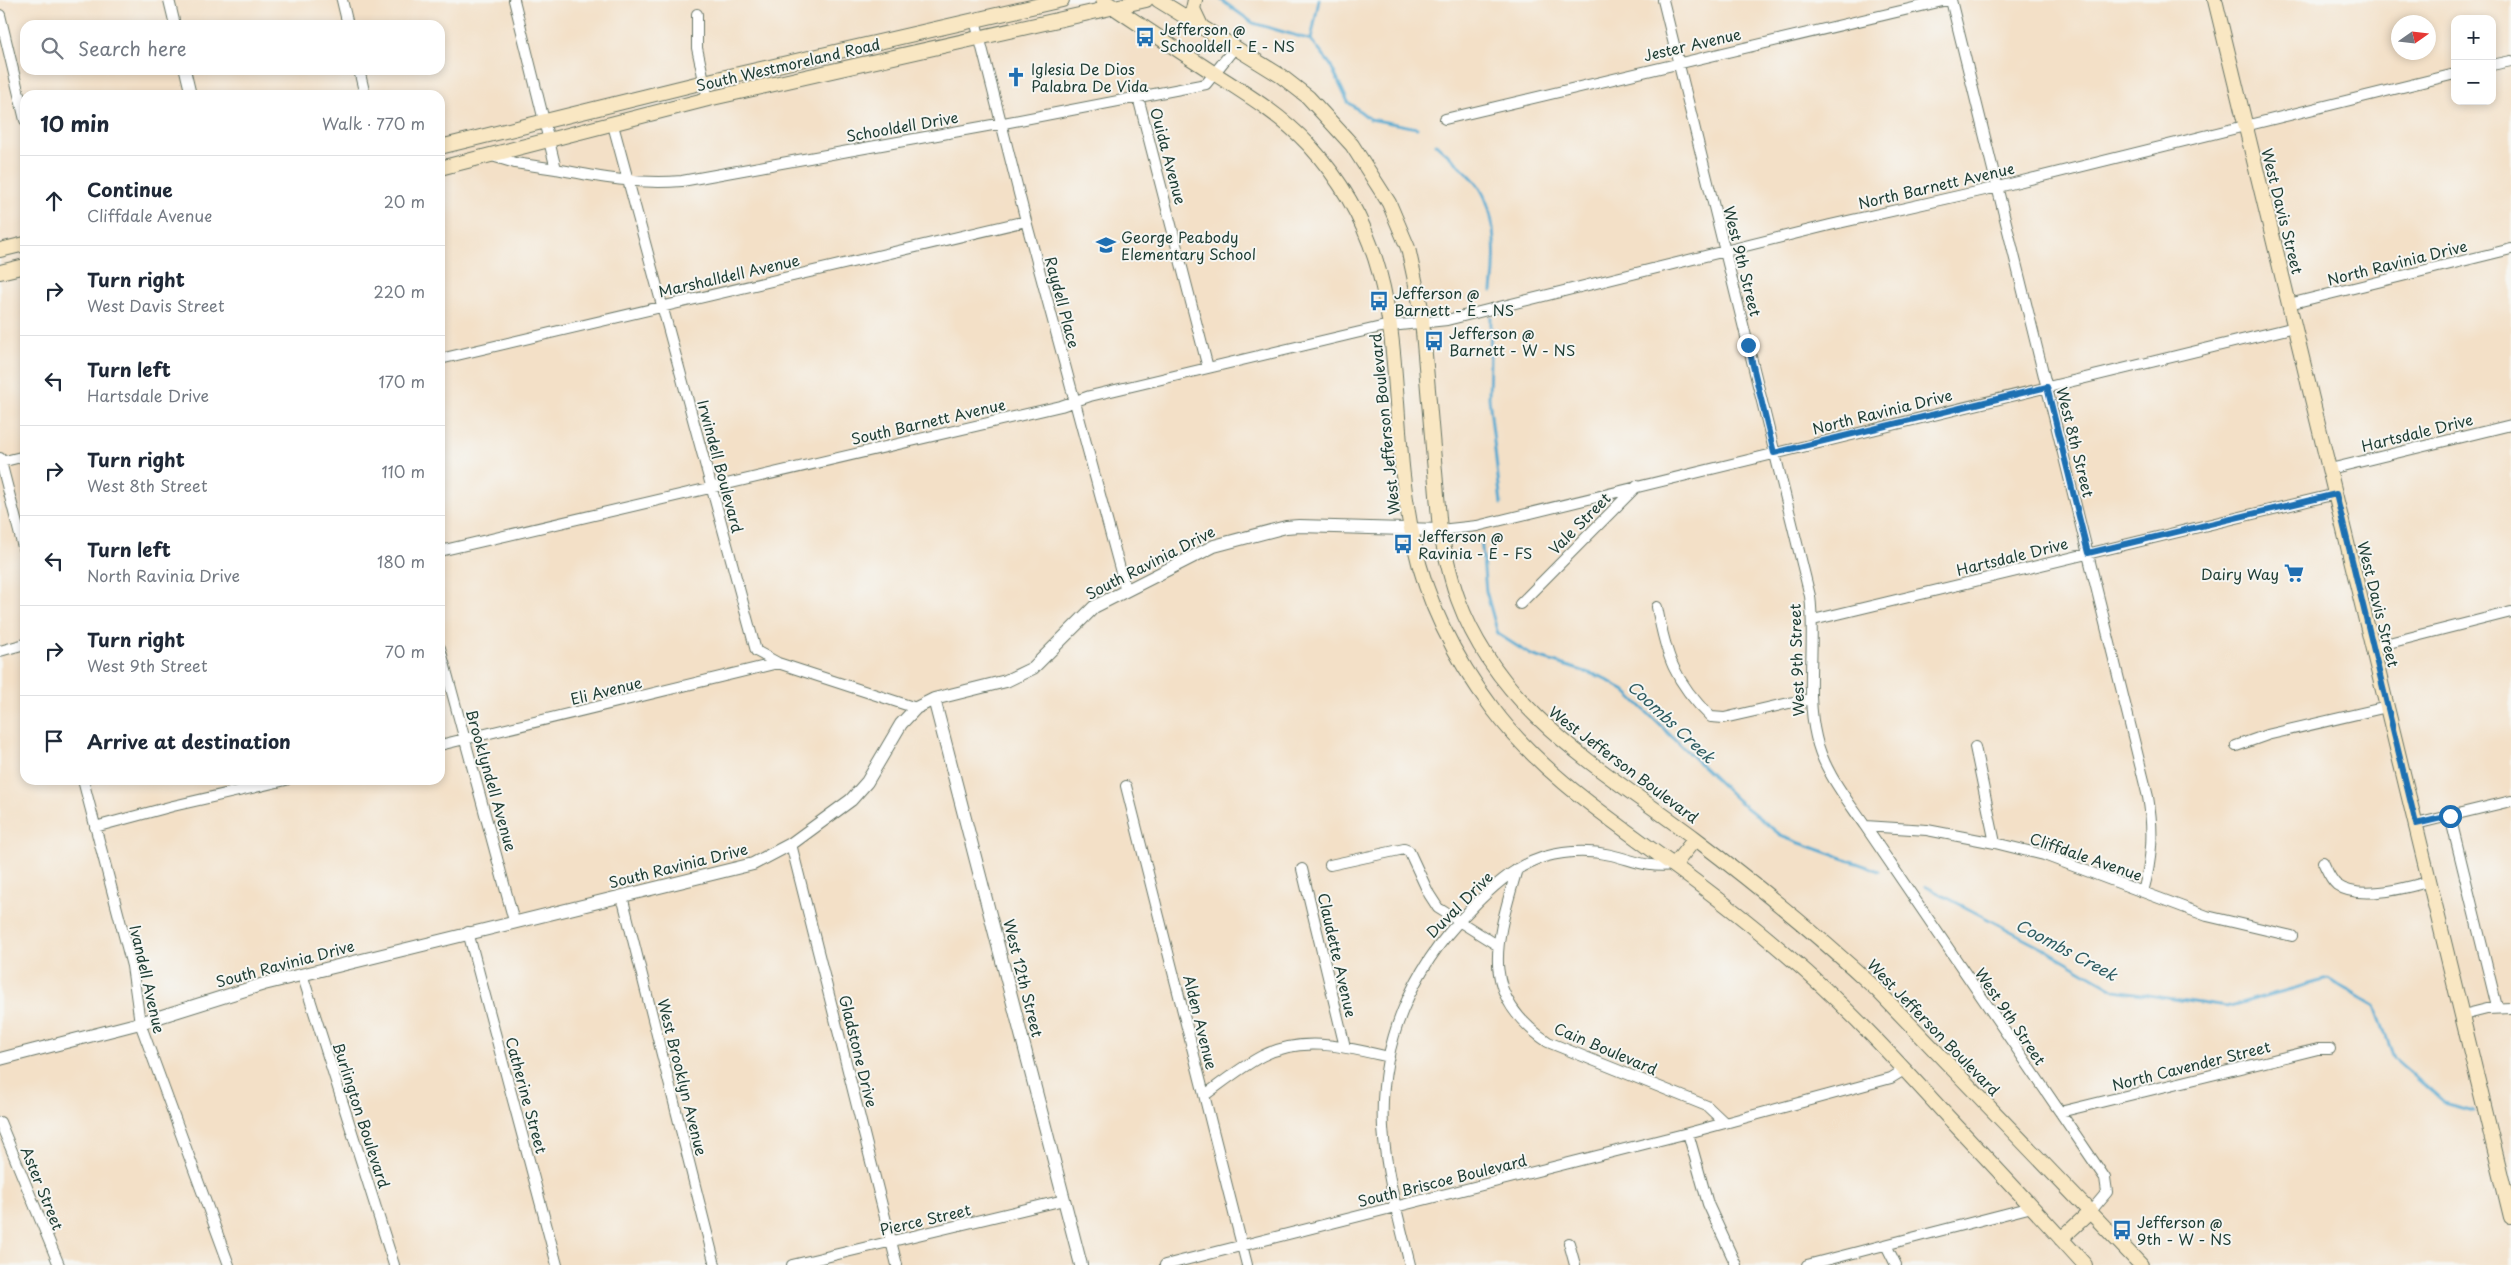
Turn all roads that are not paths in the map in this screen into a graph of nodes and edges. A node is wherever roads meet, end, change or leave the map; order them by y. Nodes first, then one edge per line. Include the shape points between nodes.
1 (169, 0) edge
2 (342, 0) edge
3 (514, 0) edge
4 (1062, 0) edge
5 (1146, 0) edge
6 (1158, 0) edge
7 (1195, 0) edge
8 (1663, 0) edge
9 (1946, 0) edge
10 (1951, 0) edge
11 (2215, 0) edge
12 (1039, 3) edge
13 (1108, 3) edge
14 (697, 14) dead end
15 (0, 15) edge
16 (174, 20) edge
17 (347, 20) edge
18 (975, 20) junction
19 (1202, 28) junction
20 (979, 37) junction
21 (1236, 46) junction
22 (2511, 60) edge
23 (1678, 62) junction
24 (2496, 64) edge
25 (1215, 74) junction
26 (186, 75) edge
27 (360, 75) edge
28 (2451, 75) edge
29 (704, 82) junction
30 (190, 90) edge
31 (364, 90) edge
32 (1138, 97) junction
33 (20, 99) edge
34 (708, 99) junction
35 (1445, 119) dead end
36 (544, 122) junction
37 (1001, 124) junction
38 (613, 125) junction
39 (2245, 125) junction
40 (549, 142) junction
41 (445, 146) edge
42 (492, 156) junction
43 (445, 167) edge
44 (556, 169) junction
45 (628, 182) junction
46 (1998, 187) junction
47 (1026, 221) junction
48 (20, 245) edge
49 (2511, 249) edge
50 (0, 250) edge
51 (1725, 251) junction
52 (20, 267) edge
53 (0, 272) edge
54 (2289, 304) junction
55 (662, 306) junction
56 (1423, 324) junction
57 (1391, 326) junction
58 (2295, 327) junction
59 (445, 358) edge
60 (1208, 368) junction
61 (2047, 387) junction
62 (1074, 401) junction
63 (2511, 424) edge
64 (1774, 453) junction
65 (20, 457) edge
66 (1, 460) edge
67 (2330, 469) junction
68 (1638, 485) junction
69 (712, 487) junction
70 (2336, 494) junction
71 (1477, 526) joint
72 (1411, 528) junction
73 (1440, 530) junction
74 (20, 535) edge
75 (445, 550) edge
76 (2088, 553) junction
77 (1126, 591) junction
78 (1520, 604) dead end
79 (1657, 606) dead end
80 (2511, 612) edge
81 (1813, 620) junction
82 (20, 645) edge
83 (2373, 647) junction
84 (0, 651) edge
85 (778, 663) junction
86 (445, 667) edge
87 (1812, 698) junction
88 (934, 699) junction
89 (2387, 707) junction
90 (916, 708) junction
91 (464, 740) junction
92 (445, 744) edge
93 (2236, 746) dead end
94 (1975, 747) dead end
95 (84, 785) edge
96 (264, 785) edge
97 (1126, 786) dead end
98 (2511, 801) edge
99 (2450, 816) junction
100 (2416, 824) junction
101 (1865, 826) junction
102 (95, 827) junction
103 (1695, 839) junction
104 (1995, 843) junction
105 (791, 844) junction
106 (2324, 862) dead end
107 (1330, 865) dead end
108 (1674, 865) junction
109 (1302, 869) dead end
110 (1517, 869) junction
111 (2430, 881) junction
112 (2143, 892) junction
113 (622, 896) junction
114 (514, 921) junction
115 (1458, 922) junction
116 (468, 932) junction
117 (2292, 936) dead end
118 (1497, 946) junction
119 (302, 974) junction
120 (2497, 1008) junction
121 (2511, 1008) edge
122 (2463, 1015) junction
123 (140, 1023) junction
124 (1345, 1047) junction
125 (2330, 1049) dead end
126 (1388, 1057) junction
127 (0, 1059) edge
128 (1904, 1070) junction
129 (1205, 1095) junction
130 (2060, 1112) junction
131 (0, 1122) edge
132 (1726, 1123) junction
133 (1688, 1133) junction
134 (1064, 1200) junction
135 (1395, 1207) junction
136 (2032, 1207) junction
137 (2091, 1211) junction
138 (2511, 1217) edge
139 (2061, 1239) junction
140 (892, 1243) junction
141 (1569, 1243) dead end
142 (1242, 1245) junction
143 (1886, 1245) junction
144 (59, 1265) edge
145 (229, 1265) edge
146 (394, 1265) edge
147 (557, 1265) edge
148 (715, 1265) edge
149 (792, 1265) edge
150 (897, 1265) edge
151 (1081, 1265) edge
152 (1166, 1265) edge
153 (1247, 1265) edge
154 (1410, 1265) edge
155 (1575, 1265) edge
156 (1736, 1265) edge
157 (1807, 1265) edge
158 (1896, 1265) edge
159 (2085, 1265) edge
160 (2141, 1265) edge

1 - 16 street
2 - 17 street
3 - 36 street
4 - 12 main road, South Westmoreland Road
5 - 13 main road, South Westmoreland Road
6 - 19 main road, West Jefferson Boulevard
7 - 19 main road via 1194,10
8 - 23 street, West 9th Street
9 - 23 street, Jester Avenue
10 - 46 street, West 8th Street
11 - 39 main road, West Davis Street
12 - 18 main road, South Westmoreland Road
13 - 20 main road, South Westmoreland Road
13 - 25 main road, West Jefferson Boulevard
14 - 29 street via 697,48
15 - 33 street
18 - 20 street, Raydell Place
18 - 29 main road, South Westmoreland Road
19 - 21 main road, West Jefferson Boulevard
20 - 34 main road, South Westmoreland Road
20 - 37 street, Raydell Place
21 - 25 street, Schooldell Drive
21 - 56 main road, West Jefferson Boulevard via 1308,97 1346,136 1369,168 1389,203 1408,248
22 - 24 street
23 - 35 street, Jester Avenue
23 - 51 street, West 9th Street
25 - 32 street, Schooldell Drive via 1206,84
25 - 57 main road, West Jefferson Boulevard via 1247,94 1295,132 1332,174 1350,200 1375,255 1385,288
26 - 30 street
27 - 31 street
28 - 39 street, North Barnett Avenue
29 - 34 street
29 - 36 main road, South Westmoreland Road
32 - 37 street, Schooldell Drive
32 - 60 street, Ouida Avenue
34 - 38 main road, South Westmoreland Road
36 - 40 street
36 - 41 main road, South Westmoreland Road
37 - 45 street, Schooldell Drive via 682,180
37 - 47 street, Raydell Place
38 - 40 main road, South Westmoreland Road
38 - 45 street, Irwindell Boulevard
39 - 46 street, North Barnett Avenue
39 - 54 main road, West Davis Street
40 - 42 main road, South Westmoreland Road
40 - 44 street
42 - 43 main road, South Westmoreland Road
42 - 44 street, Schooldell Drive
44 - 45 street, Schooldell Drive
45 - 55 street, Irwindell Boulevard
46 - 51 street, North Barnett Avenue
46 - 61 street, West 8th Street
47 - 55 street, Marshalldell Avenue
47 - 62 street, Raydell Place
48 - 50 main road
49 - 54 street, North Ravinia Drive
51 - 56 street, North Barnett Avenue
51 - 64 street, West 9th Street
52 - 53 main road
54 - 58 main road, West Davis Street
55 - 59 street, Marshalldell Avenue
55 - 69 street, Irwindell Boulevard
56 - 57 street, South Barnett Avenue
56 - 73 main road, West Jefferson Boulevard
57 - 60 street, South Barnett Avenue
57 - 72 main road, West Jefferson Boulevard
58 - 61 street, North Ravinia Drive
58 - 67 main road, West Davis Street
60 - 62 street, South Barnett Avenue
61 - 64 street, North Ravinia Drive
61 - 76 street, West 8th Street
62 - 69 street, South Barnett Avenue
62 - 77 street, Raydell Place
63 - 67 street, Hartsdale Drive
64 - 68 street, North Ravinia Drive
64 - 81 street, West 9th Street via 1810,596
65 - 66 street
66 - 74 street
67 - 70 main road, West Davis Street
68 - 71 street, North Ravinia Drive
68 - 78 street, Vale Street
69 - 75 street, South Barnett Avenue
69 - 85 street, Irwindell Boulevard via 753,643 761,655
70 - 76 street, Hartsdale Drive
70 - 83 main road, West Davis Street
71 - 73 street, South Ravinia Drive
72 - 73 street, South Ravinia Drive
72 - 77 street, South Ravinia Drive via 1286,527 1222,543
72 - 108 main road, West Jefferson Boulevard via 1434,608 1457,654 1492,708 1533,756 1566,785
73 - 103 main road, West Jefferson Boulevard via 1459,600 1487,656 1513,693 1555,735
76 - 81 street, Hartsdale Drive
76 - 112 street, West 8th Street via 2151,816 2151,864
77 - 88 street, South Ravinia Drive via 1101,602 1081,617 1033,668 1006,681
79 - 87 street via 1671,665 1710,717 1724,718
80 - 83 street
81 - 87 street, West 9th Street
82 - 84 street
83 - 89 main road, West Davis Street
85 - 90 street, Irwindell Boulevard
85 - 91 street, Eli Avenue
86 - 91 street, Brooklyndell Avenue
87 - 101 street, West 9th Street via 1816,737 1822,755 1834,780
88 - 90 street, South Ravinia Drive
88 - 134 street, West 12th Street
89 - 93 street via 2267,735
89 - 100 main road, West Davis Street
90 - 105 street, South Ravinia Drive via 901,724 867,782 855,796
91 - 92 street, Eli Avenue
91 - 114 street, Brooklyndell Avenue
94 - 104 street
95 - 102 street, Ivandell Avenue
96 - 102 street
97 - 129 street, Alden Avenue
98 - 99 street
99 - 100 street
99 - 120 street
100 - 111 main road, West Davis Street
101 - 104 street, Cliffdale Avenue via 1927,830
101 - 130 street, West 9th Street
102 - 123 street, Ivandell Avenue via 132,966
103 - 108 main road
103 - 137 main road, West Jefferson Boulevard via 1781,905 1876,989
104 - 112 street, Cliffdale Avenue via 2044,855
105 - 113 street, South Ravinia Drive via 753,864
105 - 140 street, Gladstone Drive
106 - 111 street via 2328,874 2347,889 2383,892
107 - 115 street via 1404,849 1409,851 1438,908
108 - 110 street, Duval Drive via 1655,868 1611,855 1566,852
108 - 128 main road, West Jefferson Boulevard via 1792,959
109 - 124 street, Claudette Avenue
110 - 115 street, Duval Drive via 1487,892
110 - 118 street, Cain Boulevard
111 - 122 main road, West Davis Street
112 - 117 street, Cliffdale Avenue via 2208,916
113 - 114 street, South Ravinia Drive
113 - 148 street, West Brooklyn Avenue
114 - 116 street, South Ravinia Drive
115 - 118 street
115 - 126 street, Duval Drive via 1438,943 1417,977 1403,1006
116 - 119 street, South Ravinia Drive
116 - 147 street, Catherine Street
118 - 132 street, Cain Boulevard via 1498,977 1512,1009 1530,1030 1548,1042 1706,1106
119 - 123 street, South Ravinia Drive
119 - 146 street, Burlington Boulevard
120 - 121 street
120 - 122 street
122 - 138 main road, West Davis Street
123 - 127 street, South Ravinia Drive
123 - 145 street, Ivandell Avenue
124 - 126 street
124 - 129 street via 1311,1044 1278,1050 1248,1064
125 - 130 street, North Cavender Street via 2318,1049
126 - 135 street, Duval Drive via 1383,1126
128 - 132 street, South Briscoe Boulevard via 1892,1078
128 - 136 main road, West Jefferson Boulevard
129 - 142 street, Alden Avenue
130 - 137 street, West 9th Street via 2108,1184 2107,1192
131 - 144 street, Aster Street
132 - 133 street, South Briscoe Boulevard
133 - 135 street, South Briscoe Boulevard
133 - 156 street via 1708,1204
134 - 140 street, Pierce Street
134 - 151 street, West 12th Street
135 - 142 street, South Briscoe Boulevard
135 - 154 street, Duval Drive
136 - 139 main road, West Jefferson Boulevard
136 - 143 street
137 - 139 main road
137 - 160 main road, West Jefferson Boulevard
139 - 159 main road, West Jefferson Boulevard
140 - 149 street, Pierce Street
140 - 150 street, Gladstone Drive
141 - 155 street
142 - 152 street, South Briscoe Boulevard
142 - 153 street, Alden Avenue
143 - 157 street
143 - 158 street

